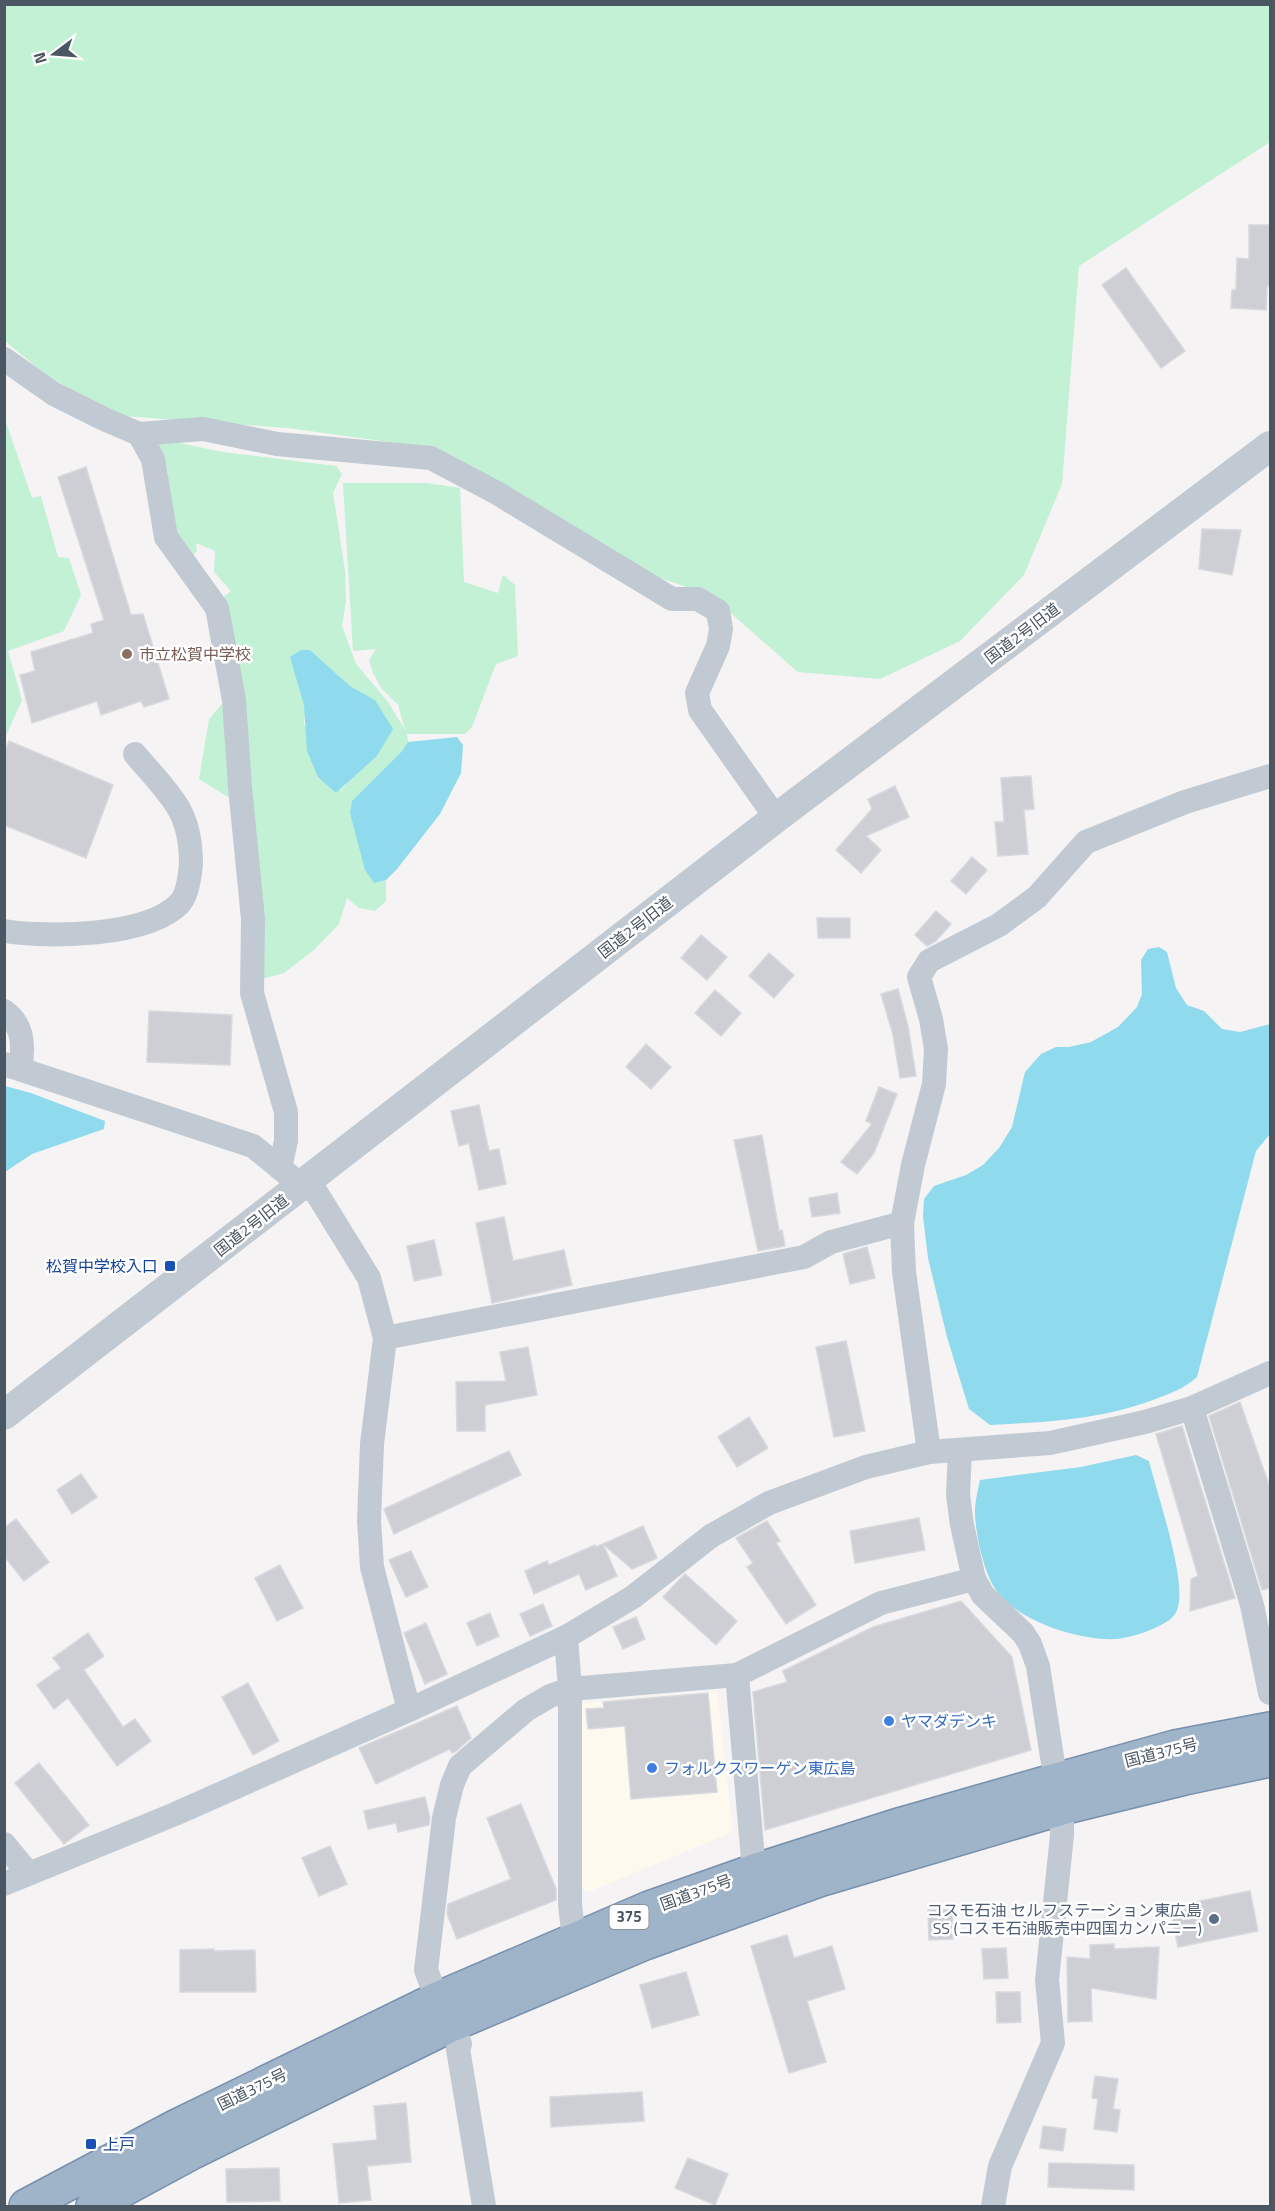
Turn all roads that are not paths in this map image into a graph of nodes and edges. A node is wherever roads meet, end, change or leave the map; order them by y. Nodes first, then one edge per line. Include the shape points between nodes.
1 (4, 359) edge
2 (139, 434) junction
3 (1270, 446) edge
4 (135, 754) dead end
5 (1270, 776) edge
6 (776, 818) junction
7 (4, 931) edge
8 (4, 1011) edge
9 (12, 1066) edge
10 (291, 1177) junction
11 (902, 1223) junction
12 (385, 1338) junction
13 (1270, 1372) edge
14 (1192, 1408) junction
15 (4, 1415) edge
16 (960, 1451) junction
17 (929, 1452) junction
18 (974, 1580) junction
19 (566, 1637) junction
20 (737, 1675) junction
21 (570, 1689) junction
22 (1270, 1692) edge
23 (409, 1710) junction
24 (1270, 1730) edge
25 (1270, 1760) edge
26 (1059, 1794) junction
27 (4, 1844) edge
28 (754, 1871) junction
29 (28, 1874) junction
30 (4, 1884) edge
31 (574, 1939) junction
32 (444, 2012) junction
33 (26, 2206) edge
34 (93, 2206) edge
35 (484, 2206) edge
36 (993, 2206) edge

1 - 2 street via 54,394
2 - 6 street via 203,429 277,444 431,458 497,493 672,599 698,599 718,611 718,646 697,693 700,710
2 - 10 street via 153,459 166,537 217,608 234,700 253,919 252,993 286,1112
3 - 6 street, 国道2号旧道
4 - 7 street via 180,810 191,842 190,877 181,902 156,920 108,930 62,936
5 - 11 street via 1185,802 1086,842 1037,897 999,925 928,961 919,976 932,1019 936,1049 934,1084
6 - 10 street, 国道2号旧道
8 - 9 street via 20,1029 24,1051
9 - 10 street via 253,1146
10 - 12 street via 316,1192 369,1278
10 - 15 street, 国道2号旧道
11 - 12 street via 831,1242 804,1257
11 - 17 street via 904,1272
12 - 23 street via 372,1444 369,1521 372,1567
13 - 14 street
14 - 16 street via 1050,1443
14 - 22 street via 1252,1605
16 - 17 street
16 - 18 street via 958,1495
17 - 19 street via 866,1467 769,1503 711,1536 633,1597
18 - 20 street via 881,1603
18 - 26 street via 983,1595 1030,1644 1038,1666
19 - 21 street
19 - 23 street
20 - 21 street
20 - 28 street
21 - 31 street via 570,1905
21 - 32 street via 526,1710 460,1766 452,1785 444,1818 426,1970
23 - 29 street via 175,1814
24 - 26 highway, 国道375号 / 375 via 1175,1747
25 - 26 highway, 国道375号 / 375 via 1185,1778
26 - 28 highway, 国道375号 / 375 via 902,1824
26 - 32 highway, 国道375号 / 375
26 - 36 street via 1062,1835 1047,1980 1053,2043 1000,2166
27 - 29 street
28 - 31 highway, 国道375号 / 375
29 - 30 street
31 - 32 highway, 国道375号 / 375
32 - 33 highway, 国道375号 / 375 via 175,2127
32 - 34 highway, 国道375号 / 375
32 - 35 street via 460,2044

